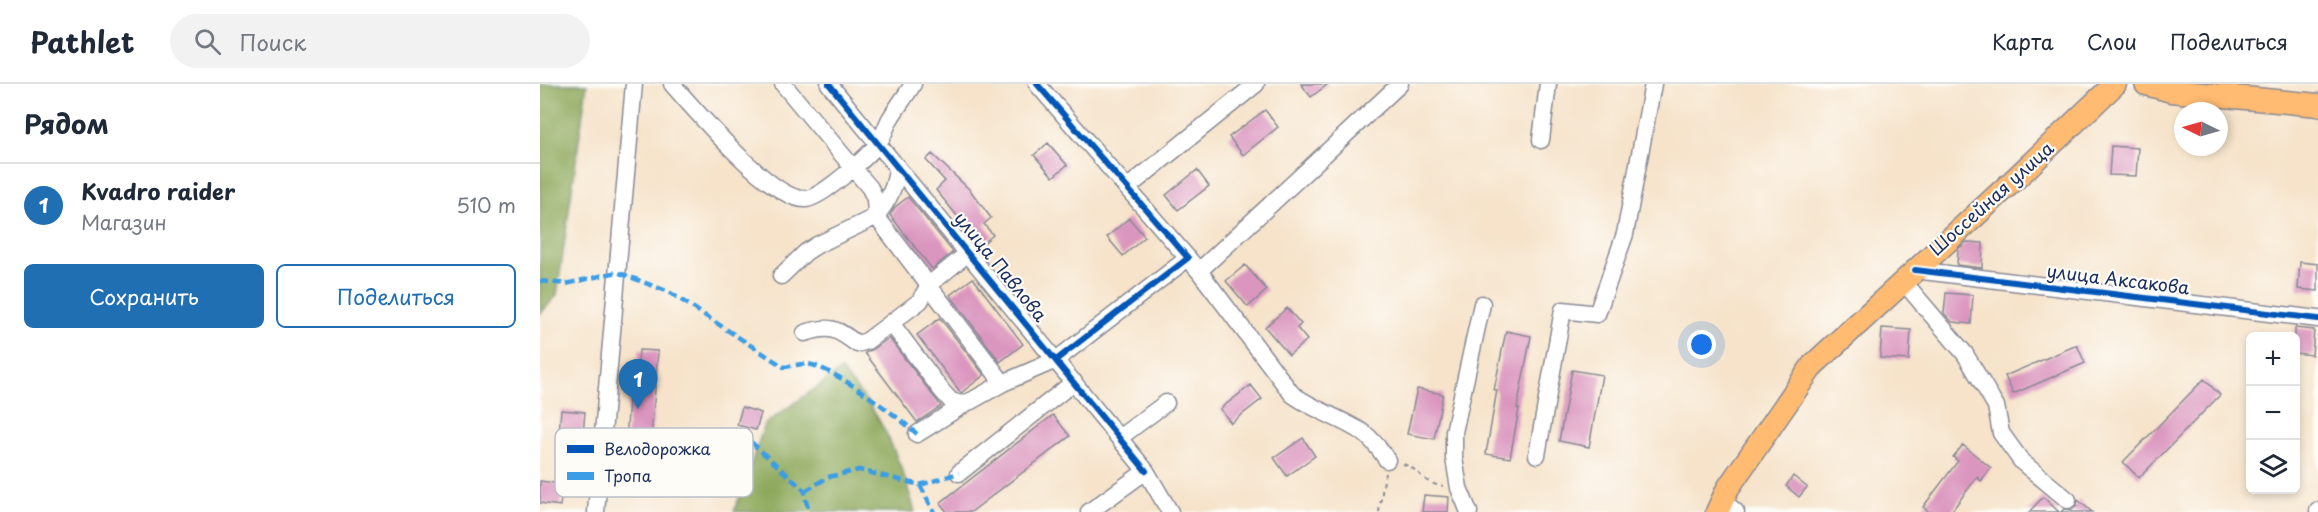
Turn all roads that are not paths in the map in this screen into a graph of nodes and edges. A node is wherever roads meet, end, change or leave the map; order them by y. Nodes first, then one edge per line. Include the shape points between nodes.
1 (634, 84) edge
2 (672, 84) edge
3 (783, 84) edge
4 (830, 84) edge
5 (913, 84) edge
6 (1037, 84) edge
7 (1256, 84) edge
8 (1400, 84) edge
9 (1548, 84) edge
10 (1653, 84) edge
11 (2115, 84) edge
12 (2146, 84) edge
13 (2318, 105) edge
14 (1541, 140) dead end
15 (878, 143) junction
16 (897, 166) junction
17 (852, 168) junction
18 (1127, 188) junction
19 (876, 216) junction
20 (968, 253) junction
21 (1194, 265) junction
22 (1909, 275) junction
23 (782, 276) dead end
24 (929, 285) junction
25 (1482, 304) dead end
26 (2318, 319) edge
27 (891, 323) junction
28 (805, 333) dead end
29 (1056, 360) junction
30 (1074, 382) junction
31 (1003, 383) junction
32 (968, 402) junction
33 (1166, 403) dead end
34 (603, 428) edge
35 (916, 434) dead end
36 (1119, 438) junction
37 (1537, 455) dead end
38 (1387, 460) road end
39 (1146, 471) junction
40 (959, 473) dead end
41 (597, 497) edge
42 (2068, 500) dead end
43 (1725, 508) edge
44 (596, 512) edge
45 (1089, 512) edge
46 (1170, 512) edge
47 (1469, 512) edge

1 - 34 street
2 - 17 street via 758,174 792,196 806,199 822,193
3 - 17 street
4 - 15 street, улица Павлова
5 - 15 street
6 - 18 street
7 - 18 street
8 - 21 street
9 - 14 street
10 - 37 street via 1624,234 1597,314 1563,310
11 - 22 main road, Шоссейная улица
12 - 13 main road via 2171,91
15 - 16 street, улица Павлова
15 - 17 street
16 - 19 street via 891,193
16 - 20 street, улица Павлова
17 - 19 street via 870,188
18 - 21 street
19 - 23 street via 817,244
19 - 24 street
20 - 24 street
20 - 29 street, улица Павлова
21 - 29 street
21 - 38 street via 1292,394 1364,433
22 - 26 street, улица Аксакова
22 - 42 street via 1996,406 2001,433 2022,462
22 - 43 main road, Шоссейная улица via 1813,365 1728,488
24 - 27 street via 920,301
24 - 31 street
25 - 47 street via 1455,432 1459,488
27 - 28 street via 862,344 824,327
27 - 32 street via 951,401
29 - 30 street, улица Павлова
29 - 31 street
30 - 36 street, улица Павлова
30 - 40 street
31 - 32 street
32 - 35 street
33 - 36 street
36 - 39 street, улица Павлова
39 - 45 street
39 - 46 street, улица Павлова
41 - 44 street

